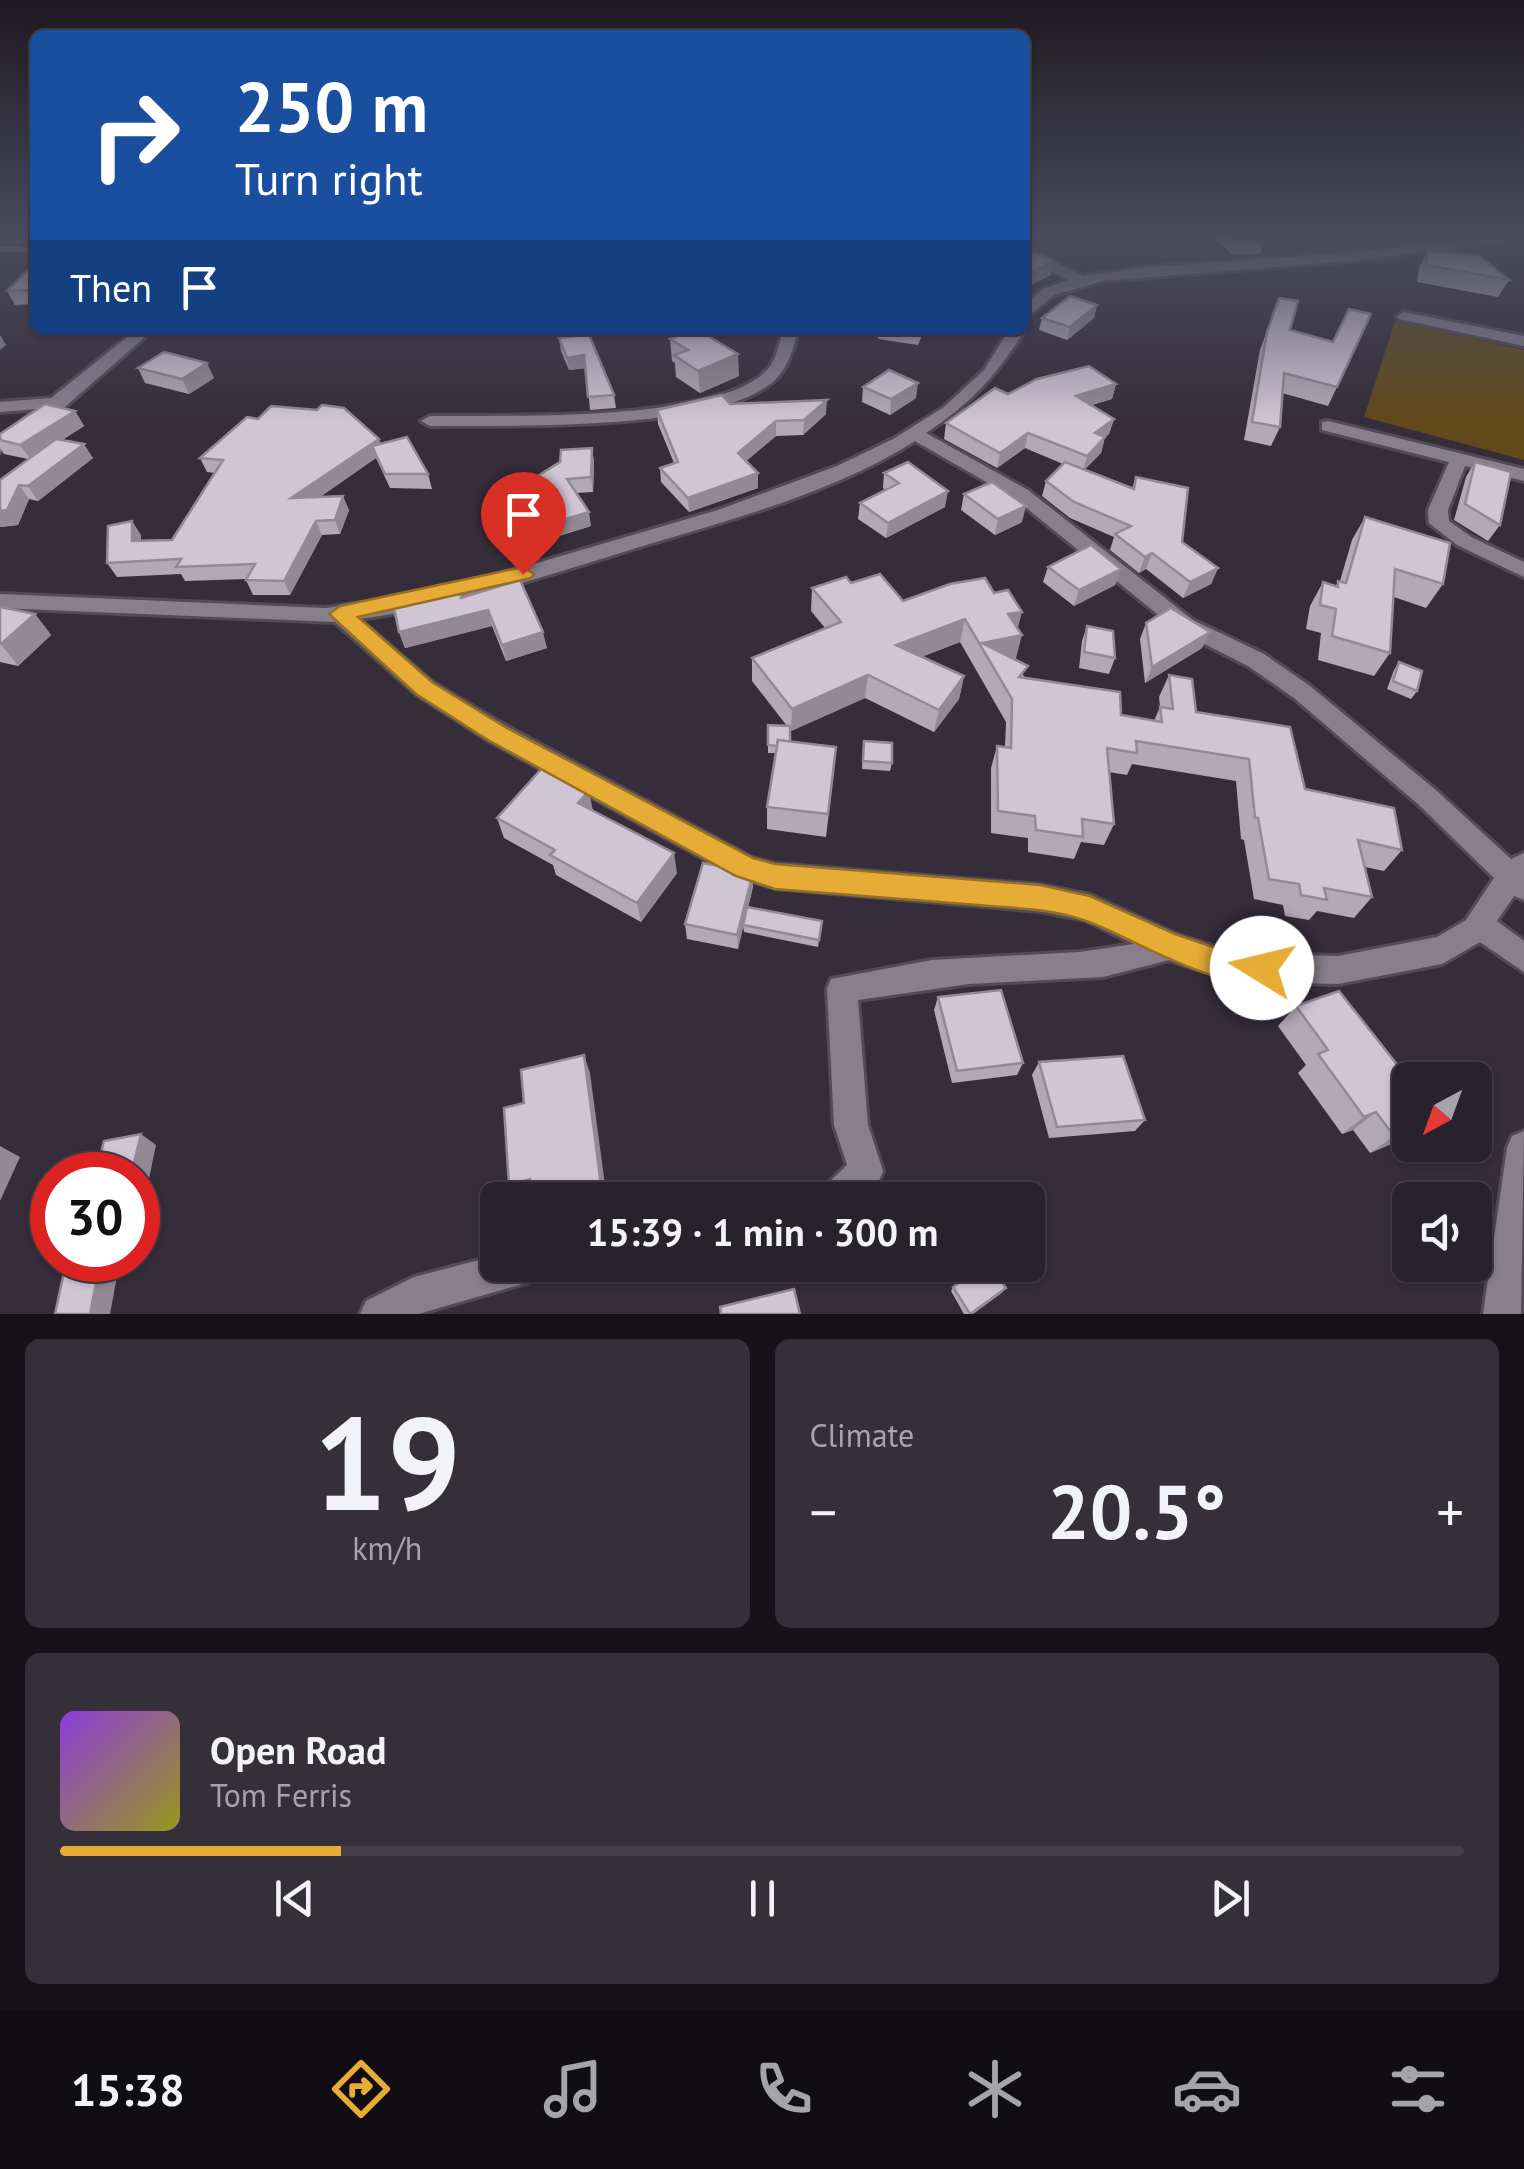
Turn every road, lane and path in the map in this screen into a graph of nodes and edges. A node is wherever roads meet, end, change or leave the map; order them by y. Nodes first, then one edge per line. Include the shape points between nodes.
1 (1404, 316) dead end
2 (140, 335) edge
3 (789, 335) edge
4 (1014, 335) edge
5 (1524, 342) edge
6 (60, 402) junction
7 (0, 407) edge
8 (430, 421) dead end
9 (1328, 426) dead end
10 (914, 433) junction
11 (0, 447) edge
12 (1459, 459) junction
13 (1524, 475) edge
14 (1524, 570) edge
15 (0, 601) edge
16 (340, 614) junction
17 (1519, 877) edge
18 (1479, 924) junction
19 (1169, 946) junction
20 (1524, 958) edge
21 (1524, 1148) edge
22 (855, 1182) edge
23 (480, 1278) edge
24 (380, 1314) edge
25 (1502, 1314) edge

1 - 5 street
2 - 6 street
3 - 8 street via 770,377 684,408
4 - 10 street via 996,366
6 - 7 street
6 - 11 street
9 - 12 street
10 - 16 street via 833,476 754,505 557,565
10 - 17 street via 1021,494 1185,625 1302,692
12 - 13 street
12 - 14 street via 1439,523
15 - 16 street
16 - 19 street via 424,688 746,868 775,876 1040,898 1090,908
17 - 18 street
18 - 19 street via 1442,950 1338,970 1262,968
18 - 20 street
19 - 22 street via 1097,966 984,969 842,988 851,1125 866,1171
21 - 25 street
23 - 24 street via 414,1296

